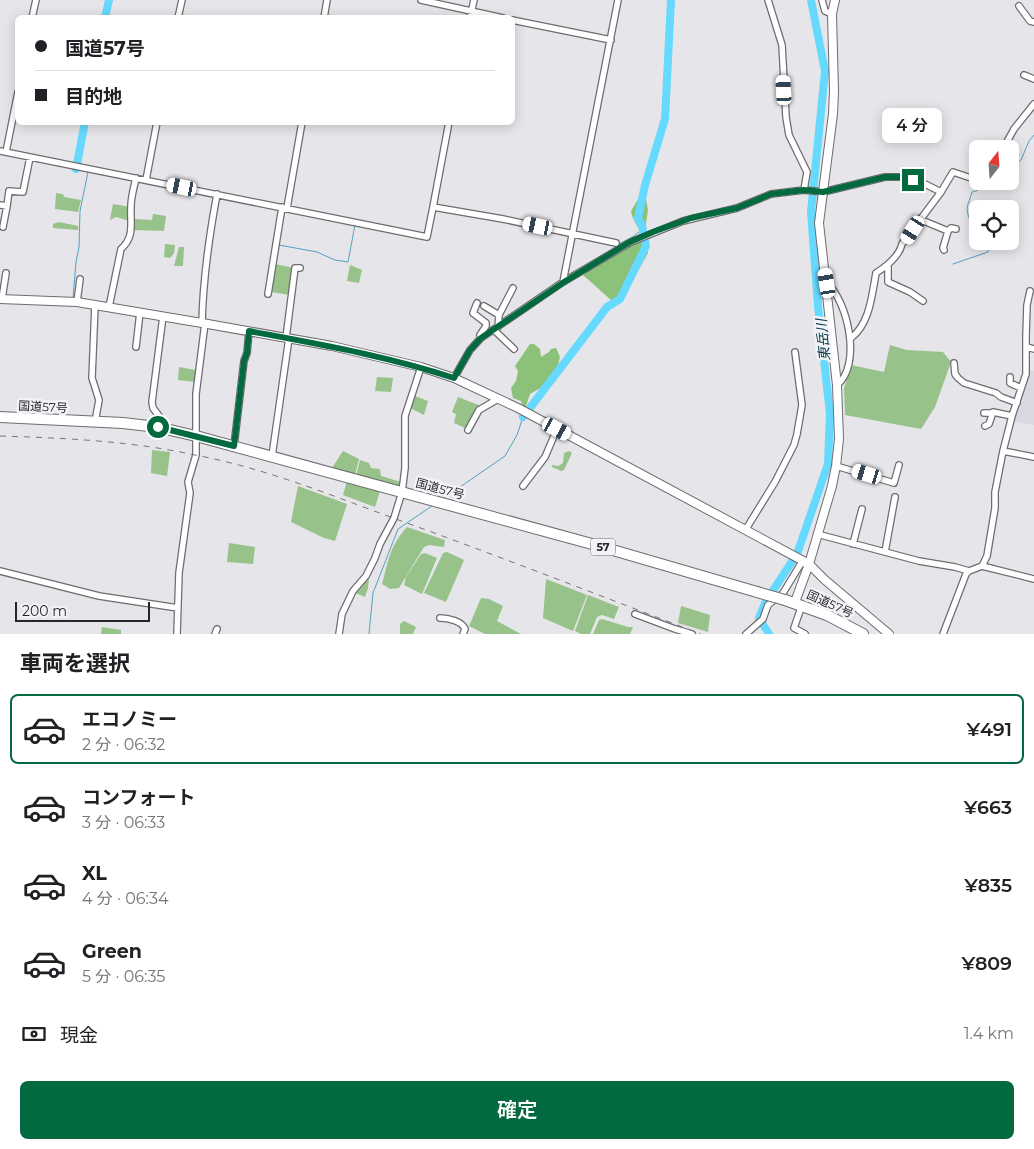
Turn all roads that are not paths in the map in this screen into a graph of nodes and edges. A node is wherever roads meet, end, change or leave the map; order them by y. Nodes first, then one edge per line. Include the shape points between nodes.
1 (36, 0) edge
2 (182, 0) edge
3 (327, 0) edge
4 (421, 0) edge
5 (474, 0) edge
6 (618, 0) edge
7 (768, 0) edge
8 (822, 0) edge
9 (835, 0) edge
10 (1019, 6) dead end
11 (471, 14) edge
12 (832, 14) junction
13 (33, 15) edge
14 (179, 15) edge
15 (324, 15) edge
16 (515, 21) edge
17 (1029, 21) edge
18 (611, 40) junction
19 (1024, 75) dead end
20 (1034, 79) edge
21 (15, 104) edge
22 (1034, 104) edge
23 (156, 125) edge
24 (301, 125) edge
25 (448, 125) edge
26 (1007, 140) edge
27 (3, 152) edge
28 (30, 157) junction
29 (969, 177) edge
30 (136, 178) junction
31 (146, 180) junction
32 (804, 190) junction
33 (823, 192) junction
34 (941, 192) junction
35 (217, 194) junction
36 (0, 205) edge
37 (7, 206) junction
38 (433, 207) junction
39 (284, 208) junction
40 (920, 219) junction
41 (3, 227) dead end
42 (956, 229) dead end
43 (948, 231) junction
44 (573, 234) junction
45 (616, 243) dead end
46 (944, 250) dead end
47 (888, 266) junction
48 (300, 268) dead end
49 (6, 273) dead end
50 (80, 279) dead end
51 (564, 282) junction
52 (827, 283) junction
53 (513, 288) dead end
54 (1030, 291) dead end
55 (268, 294) dead end
56 (1, 299) edge
57 (922, 301) dead end
58 (77, 302) junction
59 (477, 303) dead end
60 (96, 305) junction
61 (484, 306) dead end
62 (109, 307) junction
63 (140, 312) junction
64 (499, 315) junction
65 (163, 316) junction
66 (203, 323) junction
67 (496, 328) junction
68 (249, 331) junction
69 (288, 338) junction
70 (481, 338) junction
71 (851, 338) junction
72 (136, 347) dead end
73 (1027, 347) junction
74 (514, 348) dead end
75 (1034, 349) edge
76 (795, 352) dead end
77 (954, 363) dead end
78 (421, 367) junction
79 (1010, 376) dead end
80 (454, 378) junction
81 (836, 385) junction
82 (1021, 388) junction
83 (498, 399) junction
84 (1017, 403) junction
85 (984, 413) dead end
86 (991, 413) junction
87 (1012, 416) junction
88 (0, 417) edge
89 (95, 422) junction
90 (985, 426) dead end
91 (158, 427) junction
92 (557, 429) junction
93 (468, 430) dead end
94 (196, 436) junction
95 (234, 446) junction
96 (1003, 452) junction
97 (272, 456) junction
98 (1034, 457) edge
99 (899, 465) dead end
100 (836, 466) junction
101 (523, 486) dead end
102 (402, 492) junction
103 (895, 498) dead end
104 (862, 509) dead end
105 (746, 529) junction
106 (817, 534) junction
107 (853, 544) junction
108 (885, 552) junction
109 (805, 562) junction
110 (982, 566) junction
111 (0, 571) edge
112 (969, 571) junction
113 (1034, 579) edge
114 (794, 602) junction
115 (178, 608) junction
116 (635, 614) dead end
117 (440, 618) dead end
118 (177, 634) edge
119 (339, 634) edge
120 (463, 634) edge
121 (692, 634) edge
122 (746, 634) edge
123 (805, 634) edge
124 (863, 634) edge
125 (889, 634) edge
126 (943, 634) edge

1 - 13 street
2 - 14 street
3 - 15 street
4 - 11 street
5 - 11 street
6 - 18 street
7 - 32 street via 782,45 789,135 807,172
8 - 12 street via 825,11
9 - 12 street
10 - 17 street
12 - 33 street via 834,91
16 - 18 street
18 - 44 street
19 - 20 street
21 - 27 street
22 - 26 street
23 - 31 street
24 - 39 street
25 - 38 street
27 - 28 street
28 - 30 street
28 - 37 street via 23,192 9,191
29 - 34 street via 953,172
30 - 31 street
30 - 62 street via 130,235 128,243 121,249
31 - 35 street
32 - 33 street
32 - 51 street via 771,194 737,208 691,218 647,234
33 - 34 street via 885,177 902,177
33 - 52 street via 821,245
34 - 40 street
35 - 39 street
35 - 66 street via 203,284
36 - 37 street
37 - 41 street
38 - 39 street via 427,238
38 - 44 street
39 - 55 street
40 - 43 street
40 - 47 street
42 - 43 street
43 - 46 street
44 - 45 street
44 - 51 street
47 - 57 street via 888,282
47 - 71 street via 876,273 871,303 860,329
48 - 69 street via 295,268
49 - 56 street
50 - 58 street
51 - 67 street
52 - 71 street via 834,289
52 - 81 street
53 - 64 street
54 - 73 street
56 - 58 street
58 - 60 street
59 - 70 street via 473,313 486,323
60 - 62 street
60 - 89 street via 92,378 99,400
61 - 64 street
62 - 63 street
63 - 65 street
63 - 72 street
64 - 67 street
65 - 66 street
65 - 91 street via 152,406 159,416
66 - 68 street
66 - 94 street via 196,394
67 - 70 street
67 - 74 street
68 - 69 street
68 - 95 street
69 - 78 street
69 - 97 street
70 - 80 street
71 - 81 street via 845,375
73 - 75 street
73 - 82 street via 1026,374
76 - 105 street via 802,405 794,445
77 - 84 street via 955,374 964,383 996,392
78 - 80 street
78 - 102 street via 405,416
79 - 82 street via 1010,383
80 - 83 street
81 - 100 street via 839,439
82 - 84 street
83 - 92 street
83 - 93 street via 479,410
84 - 87 street
85 - 86 street
86 - 87 street
86 - 90 street
87 - 96 street
88 - 89 highway, 国道57号 / 57
89 - 91 highway, 国道57号 / 57
91 - 94 highway, 国道57号 / 57
92 - 101 street via 545,457
92 - 105 street
94 - 95 highway, 国道57号 / 57
94 - 115 street via 196,455 188,482 190,493 179,573
95 - 97 highway, 国道57号 / 57
96 - 98 street
96 - 110 street via 987,556
97 - 102 highway, 国道57号 / 57
99 - 100 street via 894,483
100 - 106 street
102 - 114 highway, 国道57号 / 57, bridge
102 - 119 street via 375,558 342,614
103 - 108 street
104 - 107 street
105 - 109 street
106 - 107 street
106 - 109 street
107 - 108 street
108 - 112 street
109 - 114 street
109 - 122 street via 783,593 768,605 761,622
109 - 125 street
110 - 112 street
110 - 113 street
111 - 115 street via 100,596
112 - 126 street
114 - 123 street via 794,628
114 - 124 highway, 国道57号 / 57
115 - 118 street
116 - 121 street
117 - 120 street via 465,626

